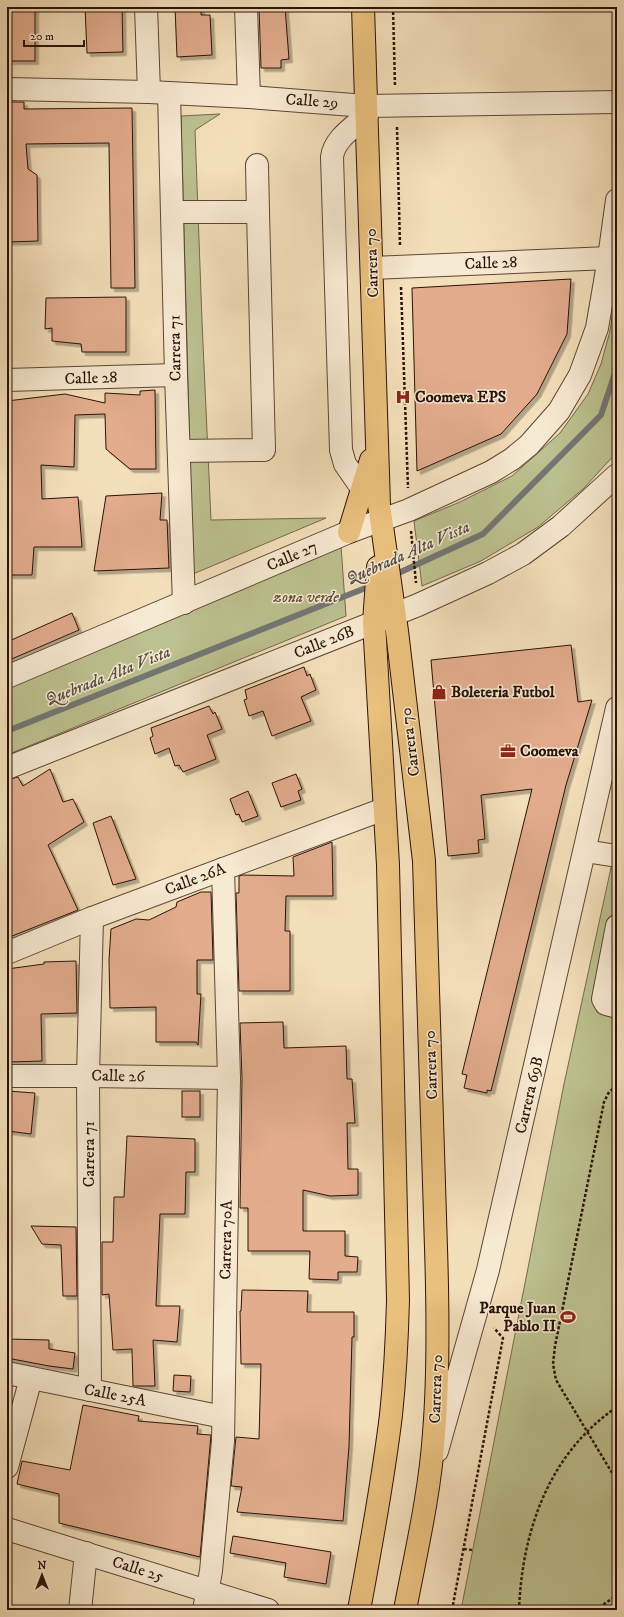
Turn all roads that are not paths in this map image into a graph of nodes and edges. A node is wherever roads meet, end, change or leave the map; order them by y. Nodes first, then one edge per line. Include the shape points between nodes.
1 (146, 7) edge
2 (246, 7) edge
3 (363, 7) edge
4 (7, 89) edge
5 (159, 93) junction
6 (249, 97) junction
7 (617, 102) edge
8 (366, 110) junction
9 (257, 165) dead end
10 (617, 200) edge
11 (172, 212) junction
12 (258, 212) junction
13 (609, 258) junction
14 (372, 268) junction
15 (176, 375) junction
16 (7, 380) edge
17 (377, 439) junction
18 (179, 451) junction
19 (617, 475) edge
20 (363, 490) junction
21 (380, 520) junction
22 (349, 532) junction
23 (184, 603) junction
24 (384, 618) junction
25 (7, 677) edge
26 (617, 708) edge
27 (7, 768) edge
28 (384, 809) junction
29 (585, 851) junction
30 (617, 856) edge
31 (223, 869) junction
32 (92, 918) junction
33 (617, 926) edge
34 (7, 953) edge
35 (617, 1007) edge
36 (7, 1076) edge
37 (88, 1076) junction
38 (229, 1078) junction
39 (7, 1373) edge
40 (31, 1378) junction
41 (90, 1390) junction
42 (223, 1417) junction
43 (7, 1466) edge
44 (429, 1479) junction
45 (7, 1529) edge
46 (86, 1553) junction
47 (206, 1600) edge
48 (80, 1610) edge
49 (268, 1610) edge
50 (359, 1610) edge
51 (405, 1610) edge

1 - 5 street, Carrera 71
2 - 6 street
3 - 8 main road, Carrera 70
4 - 5 street, Calle 29
5 - 6 street, Calle 29
5 - 11 street, Carrera 71
6 - 8 street, Calle 29
7 - 8 street, Calle 29 via 396,105
8 - 14 main road, Carrera 70
8 - 20 street via 332,151 341,450 345,464
9 - 12 street
10 - 13 street
11 - 12 street
11 - 15 street, Carrera 71
12 - 18 street via 265,458
13 - 14 street, Calle 28
13 - 21 street, Calle 27 via 597,328 580,374 559,411 529,445 491,472 409,510
14 - 17 main road, Carrera 70
15 - 16 street, Calle 28
15 - 18 street, Carrera 71
17 - 20 main road
17 - 21 main road, Carrera 70
18 - 23 street, Carrera 71
19 - 24 street, Calle 26B via 561,526 523,554 488,573
20 - 22 main road
21 - 22 street, Calle 27
21 - 24 main road, Carrera 70
22 - 23 street, Calle 27
23 - 25 street, Calle 27
24 - 27 street, Calle 26B
24 - 28 main road, Carrera 70
24 - 44 main road, Carrera 70 via 424,861 437,1302 436,1399
26 - 29 street, Carrera 69B
28 - 31 street, Calle 26A
28 - 50 main road, Carrera 70 via 388,865 398,1300 391,1416
29 - 30 street
29 - 44 street, Carrera 69B via 488,1270
31 - 32 street, Calle 26A
31 - 38 street, Carrera 70A
32 - 34 street, Calle 26A
32 - 37 street, Carrera 71
33 - 35 street via 603,999 606,1004
36 - 37 street, Calle 26
37 - 38 street, Calle 26
37 - 41 street, Carrera 71
38 - 42 street, Carrera 70A
39 - 40 street, Calle 25A
40 - 41 street, Calle 25A
40 - 43 street
41 - 42 street, Calle 25A
42 - 47 street, Carrera 70A via 222,1465
44 - 51 main road, Carrera 70
45 - 46 street, Calle 25
46 - 47 street, Calle 25
46 - 48 street
47 - 49 street, Calle 25

